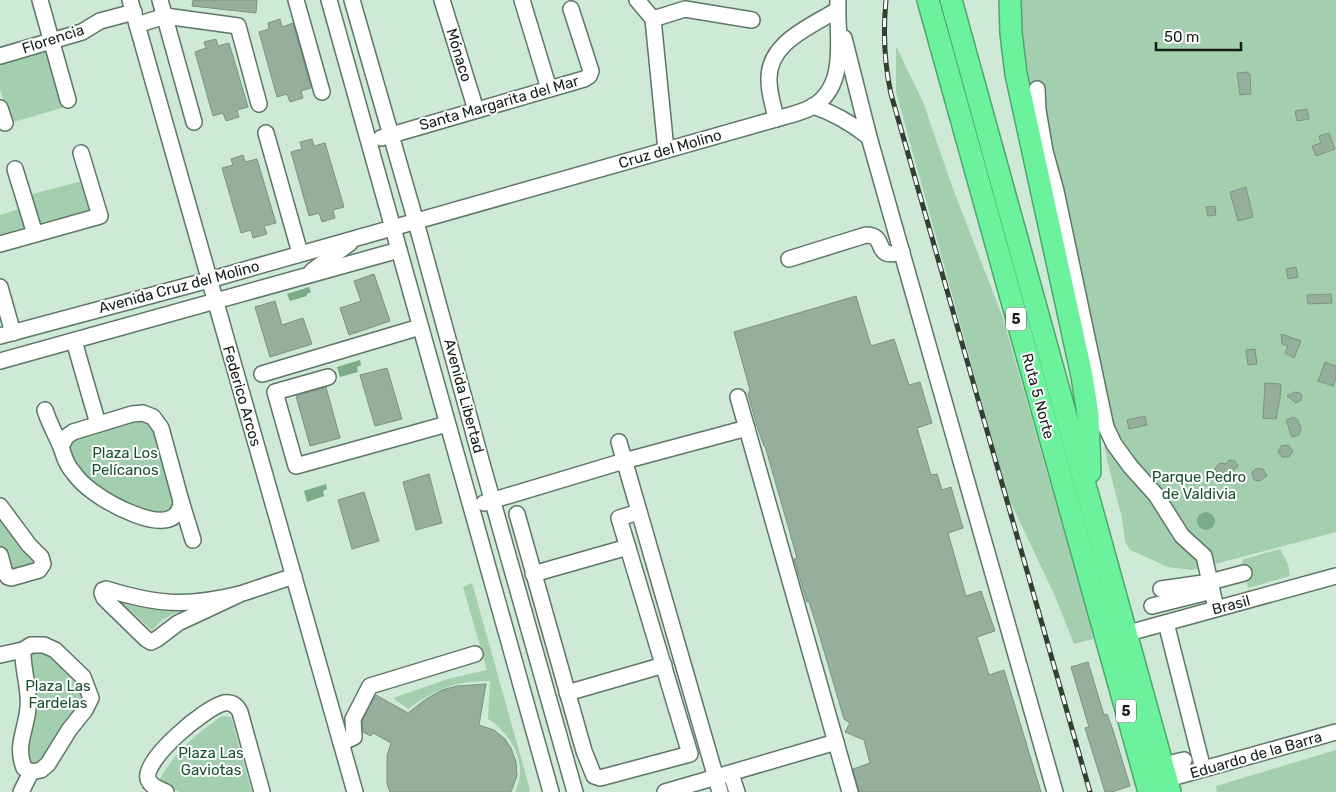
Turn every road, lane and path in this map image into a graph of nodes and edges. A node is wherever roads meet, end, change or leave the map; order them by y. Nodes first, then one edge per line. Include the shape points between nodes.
1 (40, 0) edge
2 (160, 0) edge
3 (296, 0) edge
4 (329, 0) edge
5 (352, 0) edge
6 (442, 0) edge
7 (522, 0) edge
8 (637, 0) edge
9 (928, 0) edge
10 (952, 0) edge
11 (1010, 0) edge
12 (838, 5) edge
13 (572, 8) dead end
14 (134, 12) edge
15 (165, 16) junction
16 (653, 19) junction
17 (752, 20) dead end
18 (52, 41) junction
19 (0, 56) edge
20 (1037, 88) dead end
21 (549, 89) junction
22 (322, 92) dead end
23 (68, 100) dead end
24 (259, 104) dead end
25 (813, 106) junction
26 (0, 108) edge
27 (476, 110) junction
28 (776, 119) junction
29 (194, 122) dead end
30 (5, 123) dead end
31 (266, 133) dead end
32 (390, 135) junction
33 (869, 137) junction
34 (369, 140) junction
35 (666, 150) junction
36 (81, 154) dead end
37 (15, 169) dead end
38 (416, 222) junction
39 (393, 228) junction
40 (35, 234) junction
41 (357, 238) junction
42 (0, 244) edge
43 (399, 250) junction
44 (902, 252) junction
45 (300, 254) junction
46 (789, 259) dead end
47 (300, 278) junction
48 (209, 280) junction
49 (0, 287) edge
50 (215, 302) junction
51 (420, 327) junction
52 (6, 334) edge
53 (74, 341) junction
54 (0, 361) edge
55 (262, 374) dead end
56 (328, 376) dead end
57 (738, 397) dead end
58 (45, 410) dead end
59 (98, 424) junction
60 (447, 424) junction
61 (747, 428) junction
62 (619, 442) dead end
63 (61, 447) junction
64 (624, 461) junction
65 (492, 500) junction
66 (181, 501) junction
67 (1090, 502) junction
68 (0, 506) edge
69 (471, 506) junction
70 (639, 512) junction
71 (517, 514) dead end
72 (193, 540) dead end
73 (628, 547) junction
74 (0, 555) edge
75 (1244, 573) dead end
76 (533, 574) junction
77 (294, 576) junction
78 (1336, 576) edge
79 (1211, 586) junction
80 (1161, 589) dead end
81 (240, 594) junction
82 (1152, 606) dead end
83 (1216, 608) junction
84 (1166, 623) junction
85 (1126, 634) junction
86 (23, 650) junction
87 (475, 654) dead end
88 (0, 655) edge
89 (664, 665) junction
90 (567, 693) junction
91 (1336, 732) edge
92 (836, 742) junction
93 (341, 743) junction
94 (1203, 769) junction
95 (31, 772) junction
96 (731, 774) junction
97 (1165, 779) edge
98 (718, 785) edge
99 (700, 787) edge
100 (21, 792) edge
101 (166, 792) edge
102 (262, 792) edge
103 (355, 792) edge
104 (551, 792) edge
105 (575, 792) edge
106 (665, 792) edge
107 (737, 792) edge
108 (850, 792) edge
109 (1055, 792) edge

1 - 18 street
2 - 15 street
3 - 22 street
4 - 34 street, Avenida Libertad
5 - 32 street, Avenida Libertad
6 - 27 street, Mónaco
7 - 21 street
8 - 16 street
9 - 97 highway, Ruta 5 Norte / 5 via 1105,638
10 - 67 highway, Ruta 5 Norte / 5
11 - 67 highway via 1016,74 1082,376 1088,415
12 - 25 street, Cruz del Molino via 838,68 827,93
12 - 28 street via 779,49 770,69 769,81
12 - 33 street
13 - 21 street, Santa Margarita del Mar via 591,71 584,79
14 - 15 street, Florencia
14 - 18 street, Florencia via 100,21 82,32
14 - 48 street, Federico Arcos
15 - 24 street via 238,26
15 - 29 street
16 - 17 street via 685,9
16 - 35 street
18 - 19 street, Florencia
18 - 23 street
20 - 79 street via 1045,151 1106,427 1114,444 1156,495 1182,536 1204,556
21 - 27 street, Santa Margarita del Mar
25 - 28 street, Cruz del Molino
25 - 33 street via 834,113
26 - 30 street
27 - 32 street, Santa Margarita del Mar
28 - 35 street, Cruz del Molino
31 - 45 street
32 - 34 street, Santa Margarita del Mar
32 - 38 street, Avenida Libertad
33 - 44 street
34 - 39 street, Avenida Libertad
35 - 38 street, Cruz del Molino
36 - 40 street via 100,216
37 - 40 street
38 - 39 street, Avenida Cruz del Molino
38 - 65 street, Avenida Libertad
39 - 41 street, Avenida Cruz del Molino
39 - 43 street, Avenida Libertad
40 - 42 street
41 - 45 street, Avenida Cruz del Molino
41 - 47 street, Avenida Cruz del Molino
43 - 47 street, Avenida Cruz del Molino
43 - 51 street, Avenida Libertad
44 - 46 street via 886,254 878,240 866,235
44 - 109 street
45 - 48 street, Avenida Cruz del Molino
47 - 50 street, Avenida Cruz del Molino
48 - 50 street, Federico Arcos
48 - 52 street, Avenida Cruz del Molino
49 - 52 street
50 - 53 street, Avenida Cruz del Molino
50 - 77 street, Federico Arcos
51 - 55 street
51 - 60 street, Avenida Libertad
53 - 54 street, Avenida Cruz del Molino
53 - 59 street
56 - 60 street via 275,392 296,466
57 - 61 street
58 - 63 street
59 - 63 street via 73,432
59 - 66 street via 132,414 143,413 153,417 161,428
60 - 69 street, Avenida Libertad
61 - 64 street
61 - 92 street
62 - 64 street
63 - 66 street via 63,458 73,473 112,505 156,520 171,518 179,511
64 - 65 street
64 - 70 street
65 - 69 street
65 - 105 street, Avenida Libertad
66 - 72 street
67 - 85 highway, Ruta 5 Norte / 5
68 - 74 street via 41,557 43,564 39,570 11,578 5,573
69 - 104 street, Avenida Libertad
70 - 73 street via 620,518
70 - 98 street
71 - 76 street
73 - 76 street
73 - 89 street
75 - 79 street
76 - 90 street
77 - 81 street
77 - 93 street, Federico Arcos
78 - 83 street, Brasil
79 - 80 street
79 - 82 street
79 - 83 street
81 - 81 street via 178,623 151,642 102,593 106,589 148,601 179,603
83 - 84 street, Brasil
84 - 85 street, Brasil
84 - 94 street
85 - 97 highway, Ruta 5 Norte / 5
86 - 88 street
86 - 95 street via 28,706 19,756 24,768
86 - 95 street via 31,645 44,645 55,650 83,677 91,698 48,764
87 - 93 street via 370,686 353,719 354,739
89 - 90 street
89 - 90 street via 690,754 596,778 591,773
91 - 94 street, Eduardo de la Barra
92 - 96 street
92 - 108 street
93 - 103 street, Federico Arcos
94 - 97 street, Eduardo de la Barra
95 - 100 street
96 - 98 street
96 - 107 street
98 - 99 street
99 - 106 street
101 - 102 street via 151,784 148,778 150,766 195,720 228,703 240,712

